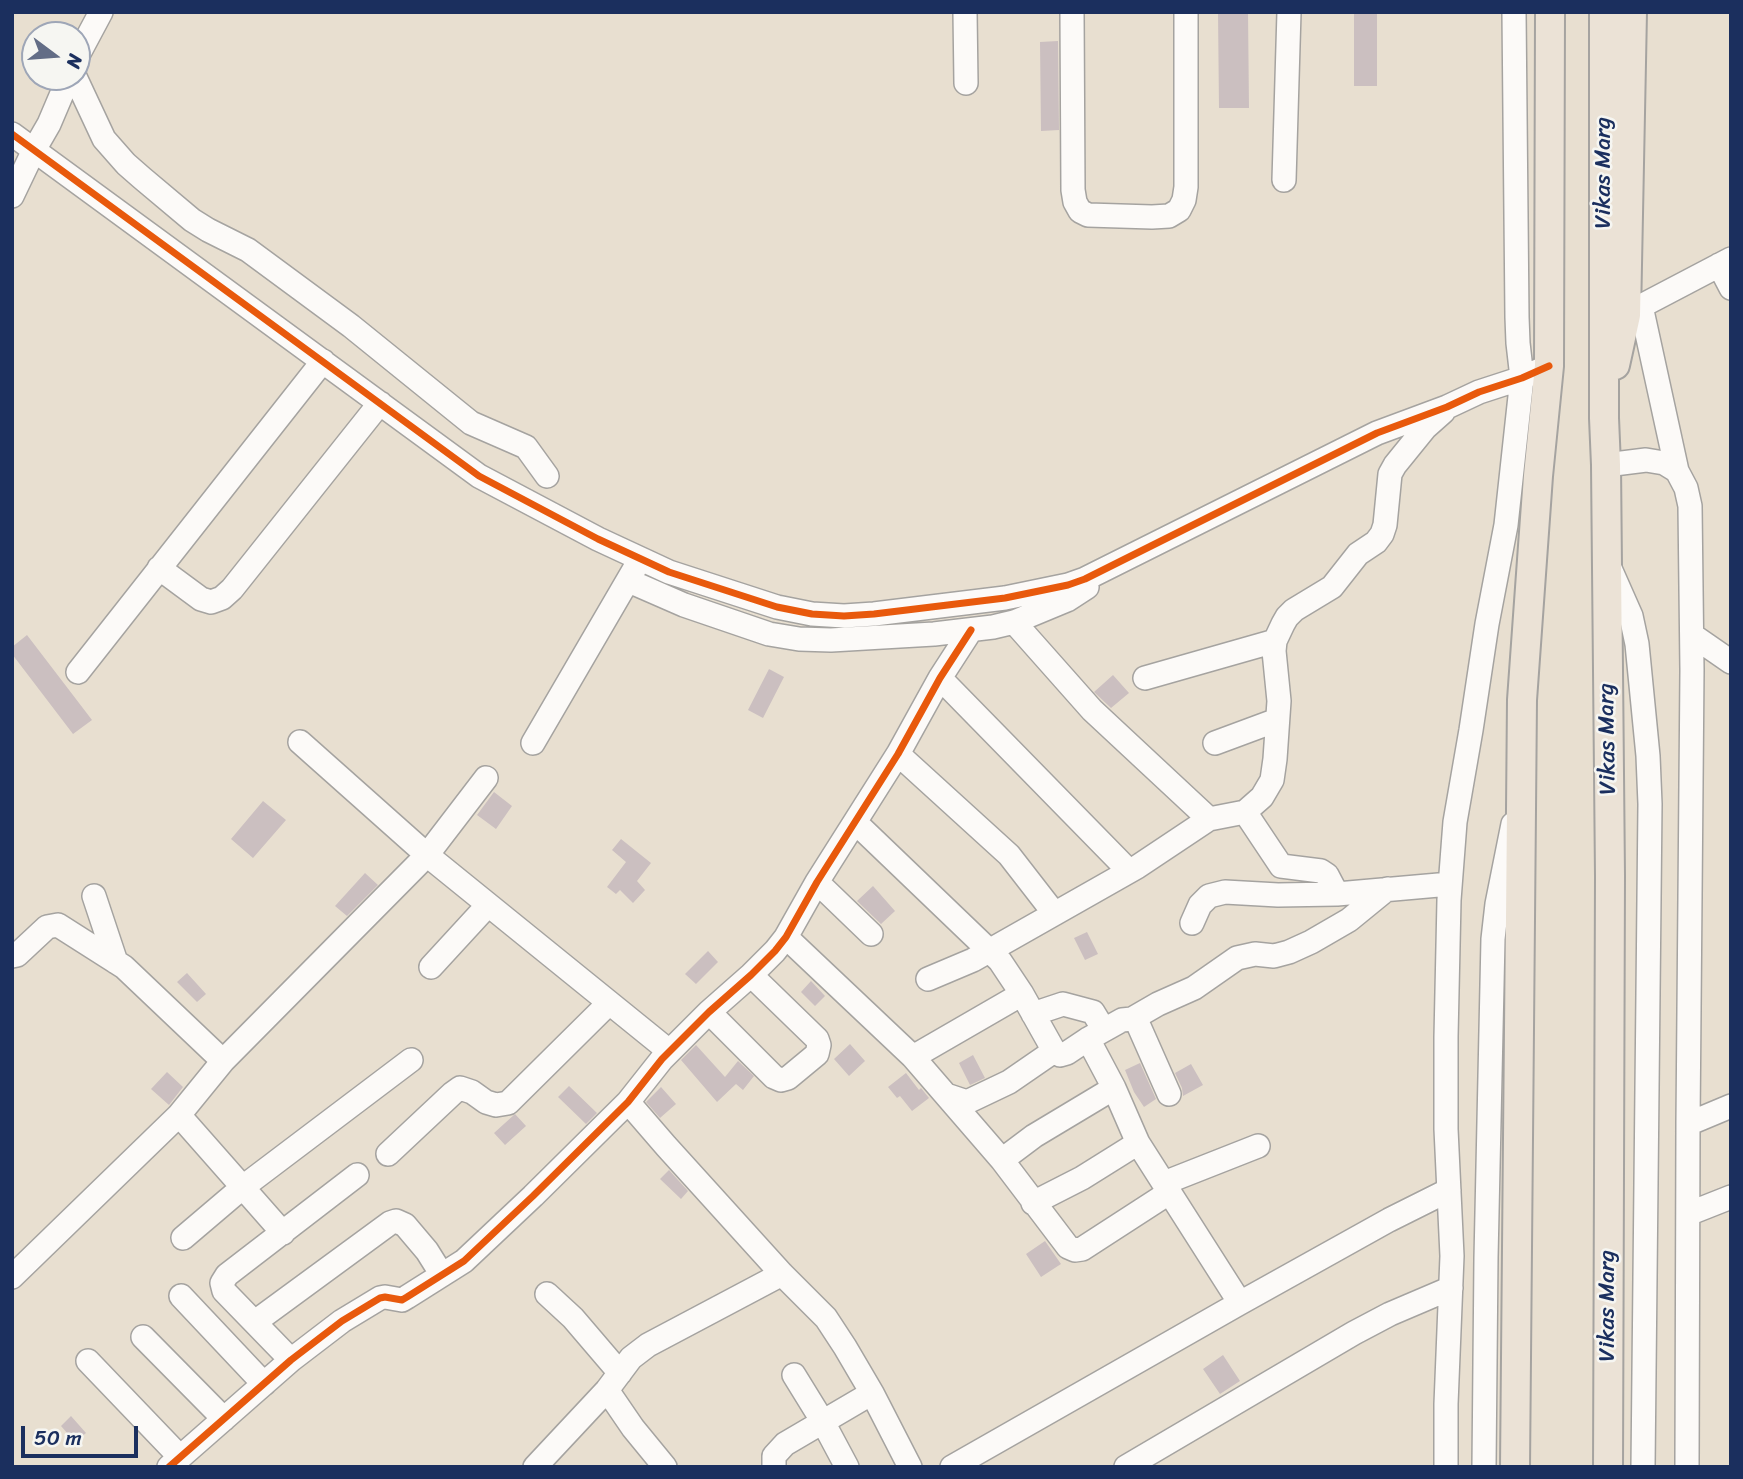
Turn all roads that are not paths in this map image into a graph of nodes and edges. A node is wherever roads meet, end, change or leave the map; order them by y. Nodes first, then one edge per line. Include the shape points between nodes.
1 (101, 12) edge
2 (965, 12) edge
3 (1072, 12) edge
4 (1186, 12) edge
5 (1289, 12) edge
6 (1514, 12) edge
7 (1550, 12) edge
8 (1566, 12) edge
9 (1604, 12) edge
10 (1632, 12) edge
11 (91, 31) edge
12 (1550, 59) junction
13 (966, 83) dead end
14 (63, 91) edge
15 (81, 91) edge
16 (12, 134) edge
17 (34, 150) junction
18 (1284, 180) dead end
19 (12, 196) edge
20 (1725, 262) edge
21 (1731, 288) edge
22 (1633, 310) junction
23 (323, 361) junction
24 (1549, 366) junction
25 (1522, 378) junction
26 (380, 403) junction
27 (1447, 407) junction
28 (1604, 418) junction
29 (1606, 465) junction
30 (1677, 471) junction
31 (547, 476) dead end
32 (1149, 548) junction
33 (639, 558) junction
34 (1607, 562) junction
35 (159, 568) junction
36 (629, 581) junction
37 (1014, 622) junction
38 (971, 630) junction
39 (1692, 635) junction
40 (1275, 641) junction
41 (1731, 662) edge
42 (78, 672) dead end
43 (940, 678) junction
44 (1145, 678) dead end
45 (1278, 720) junction
46 (300, 742) dead end
47 (533, 743) dead end
48 (1215, 743) dead end
49 (898, 754) junction
50 (486, 778) dead end
51 (1522, 778) junction
52 (1245, 812) junction
53 (1209, 819) junction
54 (855, 822) junction
55 (427, 855) junction
56 (1129, 871) junction
57 (817, 882) junction
58 (1450, 884) junction
59 (1387, 890) junction
60 (1337, 894) junction
61 (94, 896) dead end
62 (488, 905) junction
63 (1054, 913) junction
64 (1192, 923) dead end
65 (871, 934) dead end
66 (786, 936) junction
67 (989, 950) junction
68 (12, 956) edge
69 (116, 962) junction
70 (431, 967) dead end
71 (751, 975) junction
72 (928, 979) dead end
73 (1022, 994) junction
74 (609, 1003) junction
75 (709, 1012) junction
76 (1034, 1014) junction
77 (1132, 1019) junction
78 (1096, 1034) junction
79 (669, 1051) junction
80 (1054, 1051) junction
81 (914, 1057) junction
82 (411, 1060) dead end
83 (223, 1061) junction
84 (1114, 1088) junction
85 (1170, 1094) dead end
86 (946, 1095) junction
87 (628, 1102) junction
88 (1731, 1106) edge
89 (179, 1115) junction
90 (1688, 1124) junction
91 (1138, 1143) junction
92 (1258, 1146) dead end
93 (388, 1154) dead end
94 (1002, 1160) junction
95 (357, 1175) dead end
96 (243, 1187) junction
97 (1167, 1187) junction
98 (1449, 1190) junction
99 (1731, 1197) edge
100 (1033, 1203) junction
101 (1688, 1214) junction
102 (283, 1233) junction
103 (183, 1238) dead end
104 (782, 1274) junction
105 (442, 1275) junction
106 (12, 1277) edge
107 (1451, 1288) junction
108 (547, 1294) dead end
109 (181, 1296) dead end
110 (1240, 1303) junction
111 (255, 1322) junction
112 (143, 1337) dead end
113 (291, 1360) junction
114 (88, 1361) dead end
115 (794, 1375) dead end
116 (614, 1382) junction
117 (264, 1384) junction
118 (872, 1393) junction
119 (224, 1419) junction
120 (823, 1422) junction
121 (174, 1462) edge
122 (535, 1467) edge
123 (665, 1467) edge
124 (774, 1467) edge
125 (847, 1467) edge
126 (910, 1467) edge
127 (952, 1467) edge
128 (1126, 1467) edge
129 (1446, 1467) edge
130 (1484, 1467) edge
131 (1515, 1467) edge
132 (1608, 1467) edge
133 (1643, 1467) edge
134 (1687, 1467) edge

1 - 11 street
2 - 13 street
3 - 4 street via 1075,202 1088,215 1152,217 1170,216 1184,200
5 - 18 street
6 - 25 street via 1517,317
7 - 12 main road
8 - 12 main road
9 - 28 main road, Vikas Marg
10 - 22 main road
12 - 24 main road
14 - 17 street
15 - 31 street via 111,149 192,220 248,250 471,423 526,447
16 - 17 street
17 - 19 street
17 - 23 street
20 - 21 street
20 - 22 street
22 - 28 main road
22 - 30 street
23 - 26 street
23 - 35 street
24 - 25 street
24 - 51 main road via 1523,686
25 - 27 street
25 - 58 street via 1506,525 1455,822
26 - 33 street via 479,476
26 - 35 street via 222,598 201,599
27 - 32 street via 1377,433
27 - 40 street via 1390,474 1382,534 1358,554 1332,587 1287,617
28 - 29 main road, Vikas Marg
29 - 30 street via 1646,460
29 - 34 main road, Vikas Marg
30 - 39 street via 1690,506
32 - 33 street via 1068,585 1005,598 844,616 777,607
32 - 37 street via 1067,600
33 - 36 street
34 - 132 main road, Vikas Marg
34 - 133 street via 1631,616 1637,644 1650,804
35 - 42 street
36 - 38 street via 769,634 799,639
36 - 47 street
37 - 38 street
37 - 53 street via 1092,710
38 - 43 street
39 - 41 street
39 - 90 street
40 - 44 street
40 - 45 street
43 - 49 street
43 - 56 street
45 - 48 street
45 - 52 street via 1272,780
46 - 55 street
49 - 54 street
49 - 63 street via 1009,855
50 - 55 street
51 - 130 street via 1493,939
51 - 131 main road
52 - 53 street
52 - 60 street via 1282,866 1321,871
53 - 56 street
54 - 57 street
54 - 67 street
55 - 62 street
55 - 83 street
56 - 63 street
57 - 65 street
57 - 66 street
58 - 59 street
58 - 98 street
59 - 60 street
59 - 77 street via 1311,942 1274,956 1237,958 1194,988
60 - 64 street via 1225,891 1209,896
61 - 69 street
62 - 70 street
62 - 74 street
63 - 67 street
66 - 71 street
66 - 81 street
67 - 72 street
67 - 73 street
68 - 69 street via 47,927 58,925
69 - 83 street
71 - 75 street
71 - 75 street via 817,1039 817,1054 781,1080
73 - 76 street
73 - 81 street
74 - 79 street
74 - 93 street via 508,1103 486,1102 460,1088
75 - 79 street
76 - 78 street via 1063,1004 1093,1013
76 - 80 street
77 - 78 street
77 - 85 street via 1139,1024
78 - 80 street via 1067,1053
78 - 84 street
79 - 87 street
80 - 86 street via 1009,1082 967,1102
81 - 86 street
82 - 96 street
83 - 89 street
84 - 91 street
84 - 94 street
86 - 94 street
87 - 104 street
87 - 105 street via 464,1261
88 - 90 street
89 - 96 street
89 - 106 street
90 - 101 street
91 - 97 street
91 - 100 street
92 - 97 street
94 - 100 street
95 - 102 street
96 - 102 street
96 - 103 street
97 - 100 street via 1075,1250
97 - 110 street
98 - 107 street
98 - 110 street
99 - 101 street
101 - 134 street
102 - 111 street via 222,1283 224,1291
104 - 116 street via 648,1345
104 - 118 street via 826,1318
105 - 111 street via 405,1225 396,1221
105 - 113 street via 402,1300 380,1298 359,1309
107 - 128 street via 1354,1333
107 - 129 street
108 - 116 street via 580,1326
109 - 117 street
110 - 127 street
111 - 113 street
112 - 119 street
113 - 117 street
114 - 121 street
115 - 120 street
116 - 122 street
116 - 123 street via 633,1428
117 - 119 street
118 - 120 street
118 - 126 street
119 - 121 street
120 - 124 street via 785,1444 774,1456
120 - 125 street

